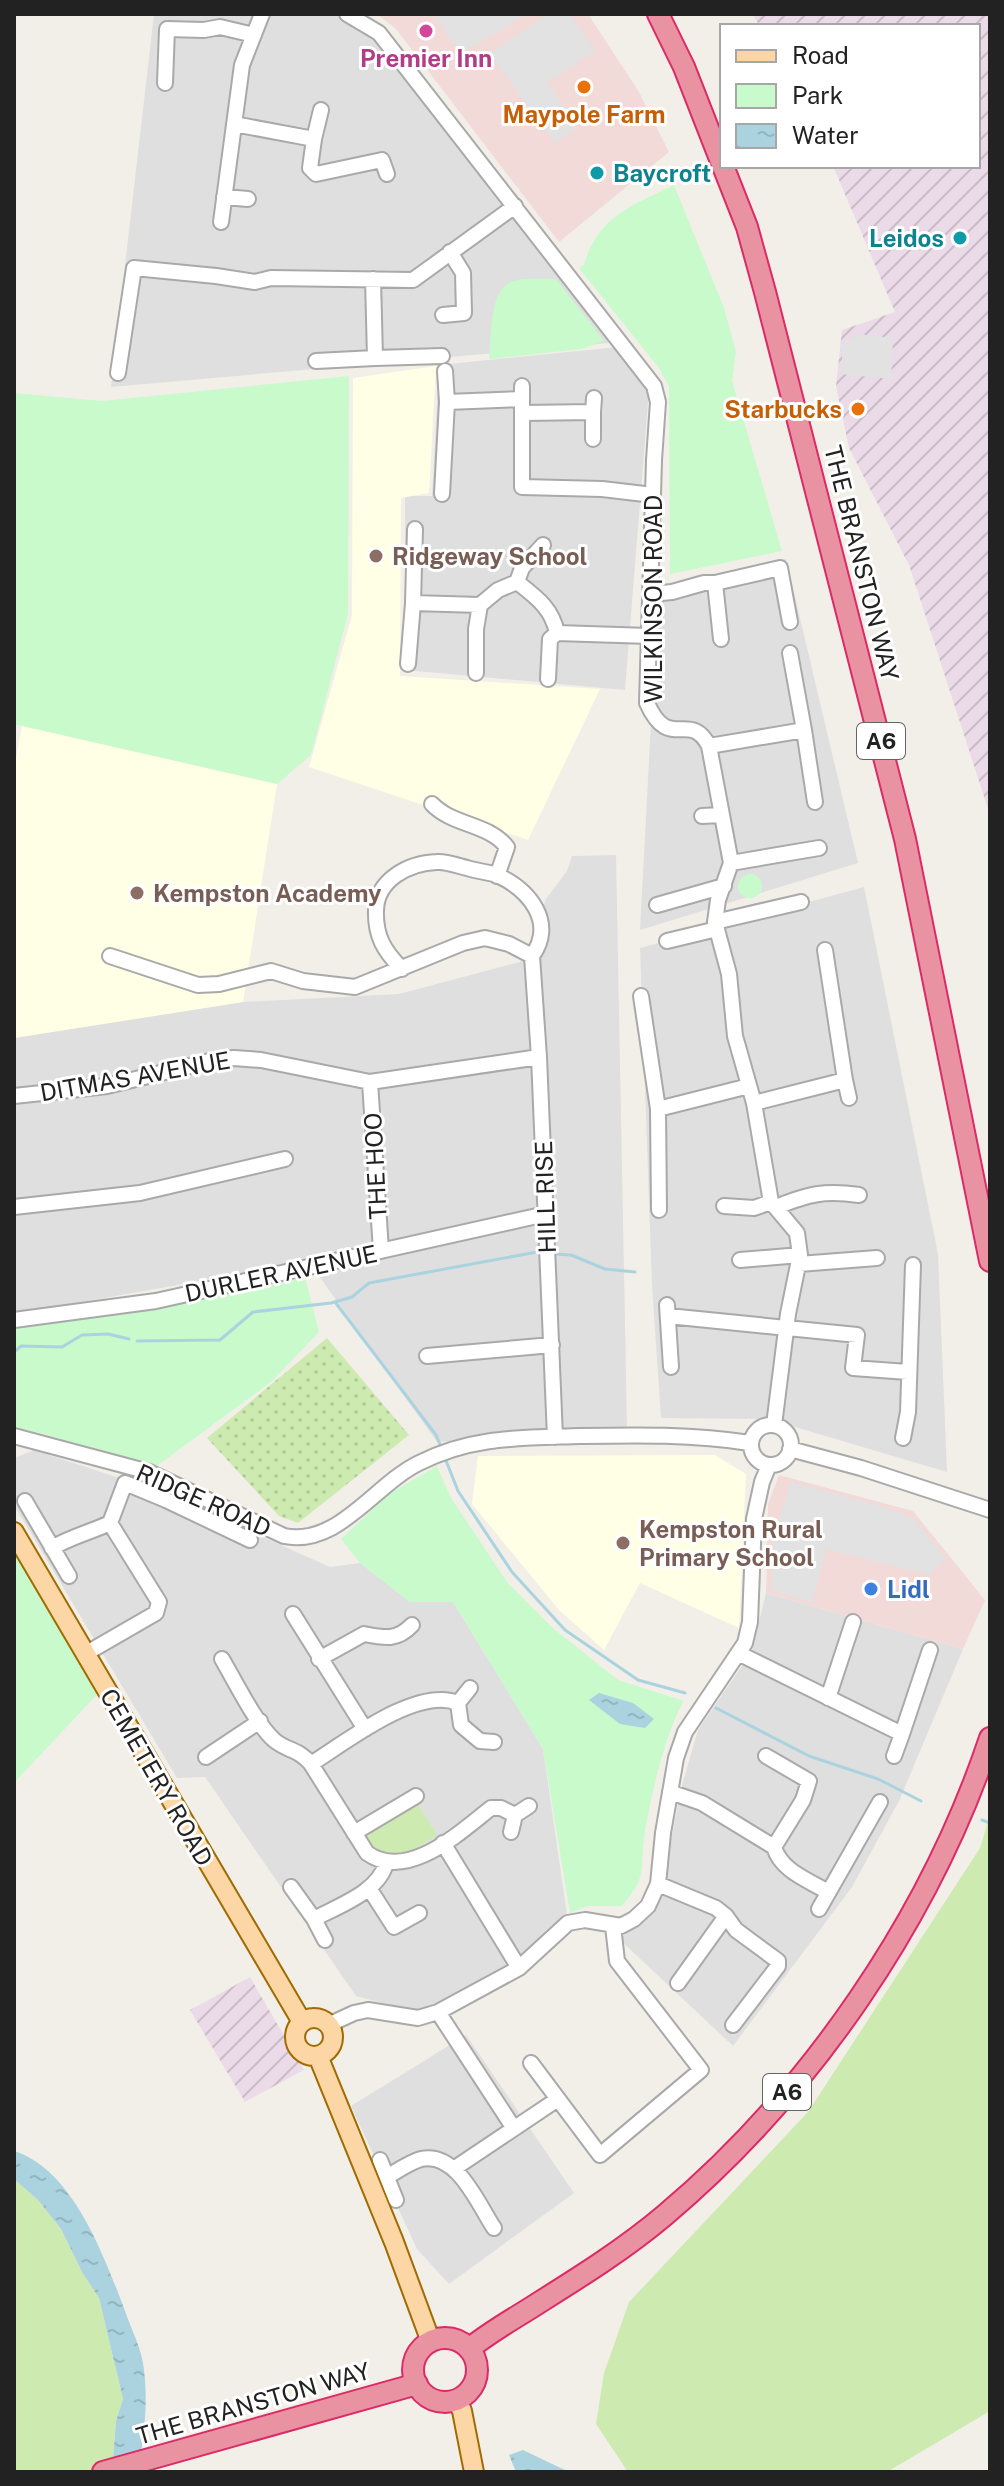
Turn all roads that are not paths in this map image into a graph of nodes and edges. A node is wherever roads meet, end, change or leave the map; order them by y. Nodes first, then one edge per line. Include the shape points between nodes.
1 (164, 14) edge
2 (262, 14) edge
3 (347, 14) edge
4 (658, 14) edge
5 (672, 14) edge
6 (167, 29) junction
7 (254, 35) junction
8 (165, 83) dead end
9 (321, 110) dead end
10 (234, 124) junction
11 (720, 125) edge
12 (314, 139) junction
13 (382, 160) dead end
14 (720, 160) edge
15 (723, 168) edge
16 (735, 168) edge
17 (224, 197) junction
18 (248, 199) dead end
19 (515, 206) junction
20 (221, 222) dead end
21 (747, 227) junction
22 (450, 252) junction
23 (373, 279) junction
24 (443, 315) dead end
25 (375, 358) junction
26 (316, 361) dead end
27 (118, 373) dead end
28 (522, 400) junction
29 (447, 402) junction
30 (593, 439) dead end
31 (442, 494) dead end
32 (653, 495) junction
33 (415, 529) dead end
34 (543, 545) dead end
35 (517, 582) junction
36 (715, 583) junction
37 (651, 594) junction
38 (413, 603) junction
39 (480, 605) junction
40 (790, 622) dead end
41 (557, 633) junction
42 (649, 636) junction
43 (721, 639) dead end
44 (790, 653) dead end
45 (408, 664) dead end
46 (476, 673) dead end
47 (548, 679) dead end
48 (804, 730) junction
49 (709, 746) junction
50 (815, 802) dead end
51 (432, 804) dead end
52 (721, 815) junction
53 (702, 816) dead end
54 (819, 848) dead end
55 (731, 863) junction
56 (497, 876) junction
57 (724, 886) junction
58 (657, 905) dead end
59 (797, 909) dead end
60 (716, 926) junction
61 (667, 941) dead end
62 (825, 950) dead end
63 (110, 956) dead end
64 (532, 956) junction
65 (402, 969) junction
66 (641, 996) dead end
67 (539, 1057) junction
68 (845, 1080) junction
69 (370, 1082) junction
70 (749, 1086) junction
71 (14, 1096) edge
72 (849, 1098) dead end
73 (754, 1103) junction
74 (658, 1109) junction
75 (285, 1159) dead end
76 (859, 1195) dead end
77 (774, 1204) junction
78 (724, 1206) dead end
79 (14, 1207) edge
80 (659, 1210) dead end
81 (546, 1214) junction
82 (381, 1251) junction
83 (877, 1258) dead end
84 (800, 1259) junction
85 (740, 1260) dead end
86 (990, 1261) edge
87 (913, 1265) dead end
88 (14, 1320) edge
89 (788, 1327) junction
90 (552, 1345) junction
91 (427, 1356) dead end
92 (671, 1367) dead end
93 (908, 1372) junction
94 (774, 1425) junction
95 (14, 1436) edge
96 (555, 1437) junction
97 (903, 1438) dead end
98 (750, 1443) junction
99 (790, 1449) junction
100 (769, 1465) junction
101 (25, 1501) dead end
102 (990, 1510) edge
103 (110, 1523) junction
104 (14, 1532) edge
105 (250, 1540) dead end
106 (52, 1548) junction
107 (69, 1576) dead end
108 (293, 1614) dead end
109 (853, 1622) dead end
110 (412, 1625) dead end
111 (930, 1650) dead end
112 (738, 1653) junction
113 (85, 1654) junction
114 (222, 1659) dead end
115 (319, 1659) junction
116 (470, 1688) dead end
117 (828, 1698) junction
118 (458, 1703) junction
119 (260, 1721) junction
120 (365, 1729) junction
121 (902, 1734) junction
122 (990, 1738) edge
123 (494, 1742) dead end
124 (766, 1756) dead end
125 (894, 1756) dead end
126 (206, 1757) dead end
127 (311, 1764) junction
128 (670, 1792) junction
129 (416, 1796) dead end
130 (880, 1802) dead end
131 (529, 1806) dead end
132 (515, 1815) junction
133 (511, 1832) dead end
134 (354, 1833) junction
135 (443, 1843) junction
136 (774, 1847) junction
137 (386, 1863) junction
138 (658, 1884) junction
139 (291, 1887) dead end
140 (369, 1888) junction
141 (828, 1892) junction
142 (819, 1909) dead end
143 (419, 1913) dead end
144 (726, 1916) junction
145 (314, 1919) junction
146 (613, 1926) junction
147 (325, 1940) dead end
148 (519, 1968) junction
149 (678, 1983) dead end
150 (438, 2012) junction
151 (302, 2022) junction
152 (328, 2025) junction
153 (733, 2025) dead end
154 (318, 2056) junction
155 (531, 2063) dead end
156 (558, 2099) junction
157 (513, 2127) junction
158 (380, 2160) dead end
159 (455, 2168) junction
160 (387, 2177) junction
161 (396, 2200) dead end
162 (494, 2228) dead end
163 (431, 2342) junction
164 (469, 2349) junction
165 (417, 2384) junction
166 (457, 2400) junction
167 (103, 2472) edge
168 (474, 2472) edge

1 - 6 street
2 - 7 street
3 - 19 street, WILKINSON ROAD via 379,33
4 - 14 highway, THE BRANSTON WAY / A6
5 - 11 highway
6 - 7 street via 220,27
6 - 8 street
7 - 10 street via 242,65
9 - 12 street
10 - 12 street
10 - 17 street
12 - 13 street via 310,168 316,174
15 - 21 highway, THE BRANSTON WAY / A6
16 - 21 highway
17 - 18 street
17 - 20 street
19 - 22 street
19 - 32 street, WILKINSON ROAD via 654,386 658,402
21 - 86 highway, THE BRANSTON WAY / A6 via 905,839
22 - 23 street via 413,280
22 - 24 street via 463,273 464,313
23 - 25 street
23 - 27 street via 255,282 134,261
25 - 26 street
25 - 29 street via 444,364
28 - 29 street
28 - 30 street via 593,405
28 - 32 street via 522,487
29 - 31 street
32 - 37 street, WILKINSON ROAD
33 - 38 street
34 - 35 street
35 - 39 street
35 - 41 street via 542,602
36 - 37 street
36 - 40 street via 780,568
36 - 43 street
37 - 42 street, WILKINSON ROAD
38 - 39 street
38 - 45 street
39 - 46 street
41 - 42 street
41 - 47 street via 550,639
42 - 49 street, WILKINSON ROAD via 647,703 653,718 664,728 697,730
44 - 48 street
48 - 49 street
48 - 50 street
49 - 52 street
51 - 56 street via 443,816 500,838 507,847
52 - 53 street
52 - 55 street
54 - 55 street
55 - 57 street
56 - 64 street, HILL RISE via 538,909 543,925 540,946
56 - 65 street via 438,862 388,880 376,900 378,939
57 - 58 street
57 - 60 street
59 - 60 street
60 - 61 street
60 - 70 street
62 - 68 street
63 - 65 street via 198,985 271,971 355,987
64 - 65 street via 485,938
64 - 67 street, HILL RISE
66 - 74 street
67 - 69 street, DITMAS AVENUE
67 - 81 street, HILL RISE
68 - 72 street
68 - 73 street
69 - 71 street, DITMAS AVENUE via 234,1058 107,1086
69 - 82 street, THE HOO
70 - 73 street
70 - 74 street
73 - 77 street
74 - 80 street
75 - 79 street via 140,1193
76 - 77 street via 808,1194
77 - 78 street
77 - 84 street via 797,1233
81 - 82 street, DURLER AVENUE
81 - 90 street, HILL RISE
82 - 88 street, DURLER AVENUE via 156,1301
83 - 84 street
84 - 85 street
84 - 89 street
87 - 93 street
89 - 92 street via 668,1310
89 - 93 street via 857,1335 853,1368
89 - 94 street
90 - 91 street
90 - 96 street, HILL RISE
93 - 97 street
94 - 98 street via 760,1427
94 - 99 street via 787,1433
95 - 96 street, RIDGE ROAD via 149,1472 296,1538 317,1536 335,1526 414,1465 444,1451 485,1440
96 - 98 street, RIDGE ROAD via 657,1434
98 - 100 street via 756,1459
99 - 100 street via 781,1462
99 - 102 street
100 - 112 street via 754,1519 750,1622
101 - 106 street
103 - 105 street via 125,1483
103 - 106 street
103 - 113 street via 159,1602 156,1613
104 - 113 main road, CEMETERY ROAD
106 - 107 street
108 - 115 street
109 - 117 street
110 - 115 street via 389,1639 364,1634
111 - 121 street
112 - 117 street
112 - 128 street via 685,1732
113 - 151 main road, CEMETERY ROAD
114 - 119 street
115 - 120 street
116 - 118 street
117 - 121 street
118 - 120 street via 445,1698 396,1710
118 - 123 street via 461,1725 480,1741
119 - 126 street
119 - 127 street via 274,1740 302,1753
120 - 127 street
121 - 125 street
122 - 164 highway, A6 via 947,1843 900,1935 804,2074 665,2215
124 - 136 street via 809,1781
127 - 134 street
128 - 136 street via 702,1803
128 - 138 street
129 - 134 street
130 - 141 street
131 - 132 street
132 - 133 street
132 - 135 street via 491,1808
134 - 137 street via 367,1853
135 - 137 street via 404,1863
135 - 148 street
136 - 141 street via 787,1868
137 - 140 street
138 - 144 street
138 - 146 street via 648,1906 634,1919
139 - 145 street
140 - 143 street via 392,1933
140 - 145 street
141 - 142 street
144 - 149 street
144 - 153 street via 736,1930 778,1961
145 - 147 street
146 - 148 street via 585,1920 568,1923
146 - 156 street via 617,1961 701,2070 600,2155
148 - 150 street
150 - 152 street via 418,2018 368,2010
150 - 157 street
151 - 152 main road via 319,2019
151 - 154 main road, CEMETERY ROAD via 295,2044
152 - 154 main road via 331,2046
154 - 163 main road, CEMETERY ROAD
155 - 156 street
156 - 157 street
157 - 159 street
158 - 160 street
159 - 160 street via 440,2159 421,2159
159 - 162 street
160 - 161 street
163 - 164 highway via 451,2339
163 - 165 highway via 417,2356
164 - 166 highway via 476,2378
165 - 166 highway via 438,2401
165 - 167 highway, THE BRANSTON WAY
166 - 168 main road

